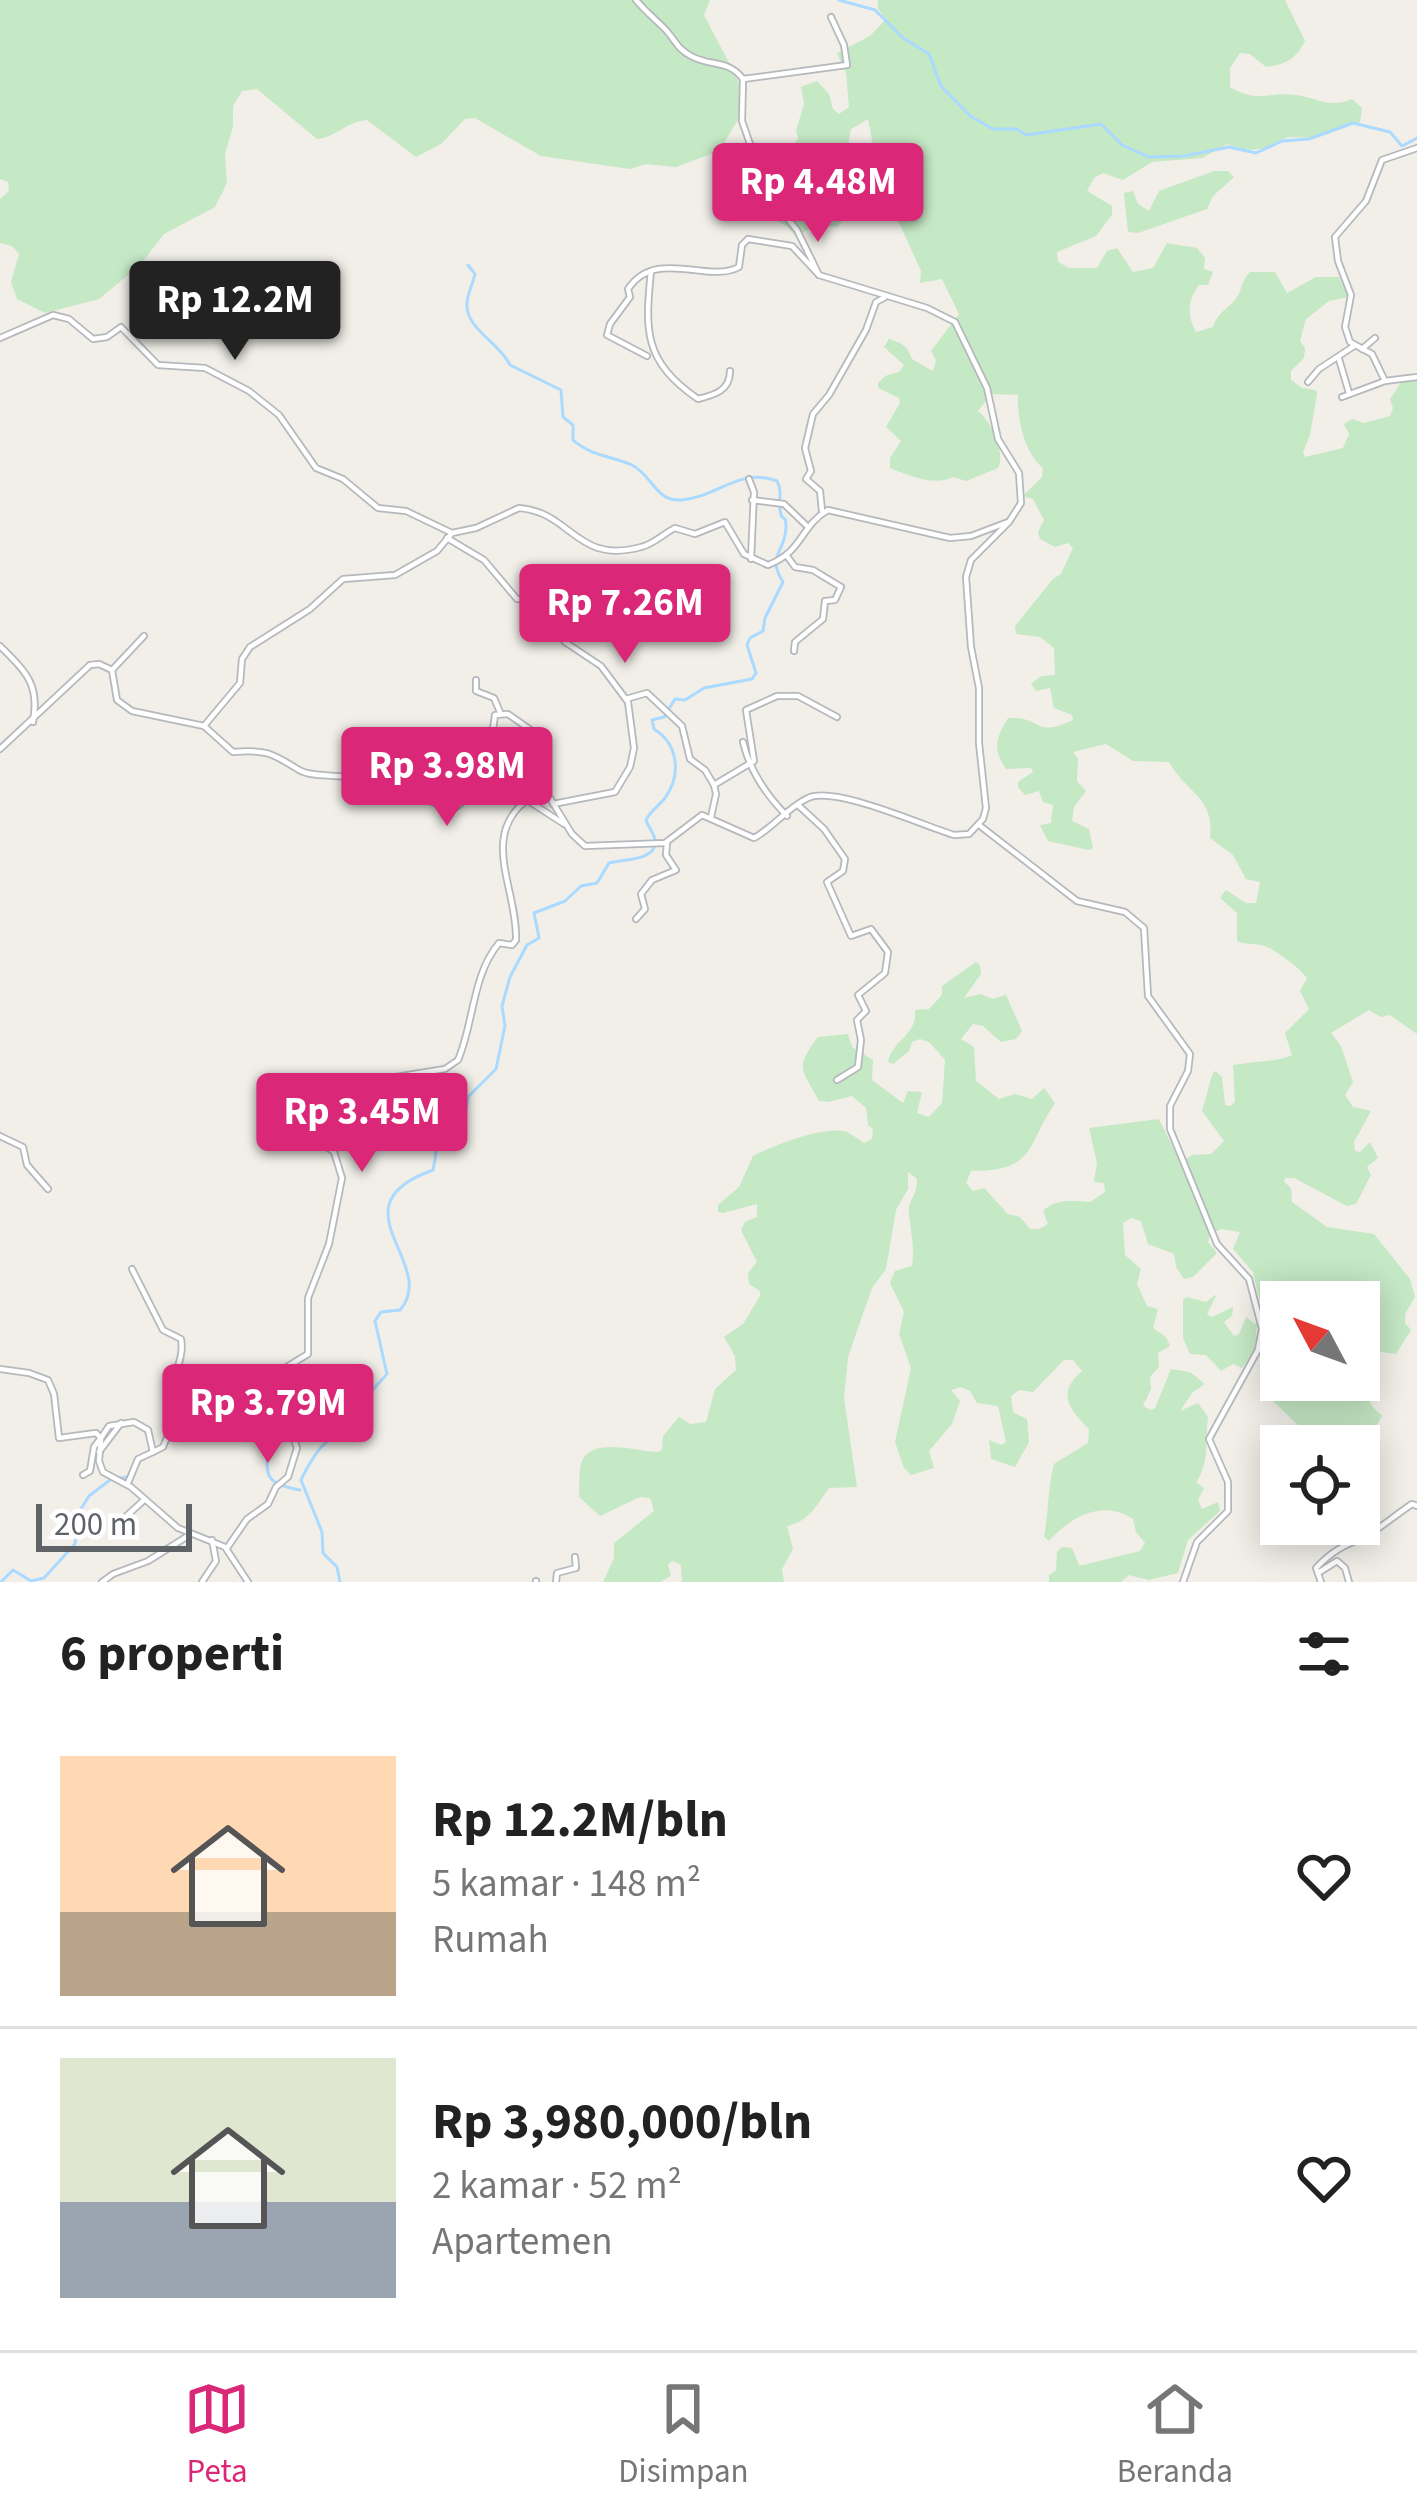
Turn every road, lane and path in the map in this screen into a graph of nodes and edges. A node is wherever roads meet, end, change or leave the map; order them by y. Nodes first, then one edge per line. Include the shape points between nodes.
1 (636, 0) edge
2 (831, 16) dead end
3 (743, 79) junction
4 (1417, 148) edge
5 (651, 271) junction
6 (819, 275) junction
7 (871, 292) junction
8 (896, 298) junction
9 (874, 305) junction
10 (0, 338) edge
11 (1375, 338) dead end
12 (1358, 347) junction
13 (646, 356) dead end
14 (1339, 356) junction
15 (730, 371) dead end
16 (1417, 376) edge
17 (1384, 381) junction
18 (1308, 382) dead end
19 (749, 479) dead end
20 (752, 500) junction
21 (821, 514) junction
22 (1009, 522) junction
23 (808, 527) junction
24 (450, 535) junction
25 (787, 556) junction
26 (752, 560) junction
27 (144, 636) dead end
28 (0, 646) edge
29 (794, 651) dead end
30 (112, 670) junction
31 (476, 680) dead end
32 (626, 699) junction
33 (500, 712) junction
34 (837, 717) dead end
35 (33, 722) junction
36 (204, 726) junction
37 (743, 742) dead end
38 (0, 749) edge
39 (751, 764) junction
40 (714, 785) junction
41 (553, 804) junction
42 (798, 805) junction
43 (787, 816) junction
44 (711, 817) junction
45 (979, 825) junction
46 (568, 828) junction
47 (667, 843) junction
48 (636, 919) dead end
49 (837, 1080) dead end
50 (372, 1105) junction
51 (279, 1114) dead end
52 (355, 1115) dead end
53 (368, 1119) junction
54 (375, 1128) dead end
55 (300, 1130) junction
56 (0, 1136) edge
57 (49, 1189) dead end
58 (132, 1269) dead end
59 (0, 1369) edge
60 (247, 1384) junction
61 (175, 1412) junction
62 (121, 1424) junction
63 (100, 1439) junction
64 (99, 1452) junction
65 (153, 1452) junction
66 (83, 1475) dead end
67 (127, 1485) junction
68 (143, 1501) junction
69 (1417, 1505) edge
70 (122, 1520) dead end
71 (190, 1534) junction
72 (212, 1540) junction
73 (226, 1548) junction
74 (575, 1557) dead end
75 (1318, 1573) junction
76 (102, 1582) edge
77 (202, 1582) edge
78 (248, 1582) edge
79 (556, 1582) edge
80 (1183, 1582) edge
81 (1321, 1582) edge
82 (1349, 1582) edge

1 - 3 street via 678,48 726,63
2 - 3 street via 847,65
3 - 6 street via 751,174 797,230
4 - 12 street via 1382,160 1366,201 1335,237 1351,295 1346,331
5 - 6 street via 727,273 740,267 743,243 753,238 792,246
5 - 13 street via 628,289 607,335
5 - 15 street via 646,333 666,369 698,399 727,387
6 - 7 street
7 - 8 street
7 - 9 street
8 - 9 street
8 - 22 street via 961,328 998,440 1019,473 1021,502
9 - 21 street via 808,427 806,479 820,491
10 - 24 street via 53,315 93,339 121,327 158,364 213,370 249,391 279,415 311,465 378,508 406,511
11 - 12 street
12 - 14 street
12 - 17 street via 1375,358
14 - 17 street via 1346,395
14 - 18 street
16 - 17 street
19 - 20 street
20 - 23 street via 784,503
20 - 26 street
21 - 22 street via 950,538
21 - 23 street
22 - 45 street via 971,560 966,577 981,708 986,808
23 - 25 street
24 - 26 street via 525,508 590,548 643,547 675,528 695,534 725,522
24 - 32 street via 518,599 538,601 565,642 601,666
24 - 36 street via 395,575 344,579 259,639 242,659 239,683
25 - 26 street via 768,565
25 - 29 street via 841,591 825,601 823,619
27 - 30 street
28 - 35 street via 34,686
30 - 35 street via 90,665
30 - 36 street via 123,706
31 - 33 street via 476,691 494,698
32 - 40 street via 647,693 679,722 690,759
32 - 41 street via 634,753 620,787
33 - 36 street via 485,771 455,808 434,805 386,757 350,777 303,772 284,757 233,752
33 - 41 street via 538,735 537,777
34 - 39 street via 798,696 746,710
35 - 38 street
37 - 39 street
39 - 40 street
39 - 43 street
40 - 44 street
41 - 46 street
42 - 43 street
42 - 45 street via 823,795 954,835
42 - 49 street via 845,858 843,871 827,882 851,936 871,929 888,952 885,973 858,995 866,1011 857,1020 858,1067
43 - 44 street via 751,838
44 - 47 street via 700,816
45 - 80 street via 1077,901 1124,912 1144,928 1148,996 1190,1054 1170,1106 1171,1129 1220,1249 1250,1279 1262,1329 1209,1439 1228,1482 1228,1510 1197,1542
46 - 47 street via 584,846
46 - 50 street via 526,800 506,821 501,849 516,940 490,955 458,1060 383,1079 382,1102
47 - 48 street via 676,870 644,887 645,909
50 - 53 street
50 - 55 street via 338,1108
51 - 55 street
52 - 53 street
53 - 54 street
55 - 60 street via 334,1152 342,1182 308,1298 308,1353
56 - 57 street via 22,1147
58 - 61 street via 163,1330 182,1341 170,1393
59 - 63 street via 50,1383 59,1438 92,1432
60 - 61 street
60 - 73 street via 272,1423 296,1428 297,1448 288,1478
61 - 65 street via 165,1443
62 - 63 street
62 - 64 street
62 - 65 street via 148,1430
63 - 64 street
63 - 66 street
64 - 67 street via 103,1472
65 - 67 street via 139,1459
67 - 68 street
68 - 70 street
68 - 71 street
69 - 75 street via 1366,1538 1348,1540
71 - 72 street
71 - 76 street
72 - 73 street
72 - 77 street via 216,1561
73 - 78 street
74 - 79 street via 571,1575 557,1573
75 - 81 street
75 - 82 street via 1338,1561

